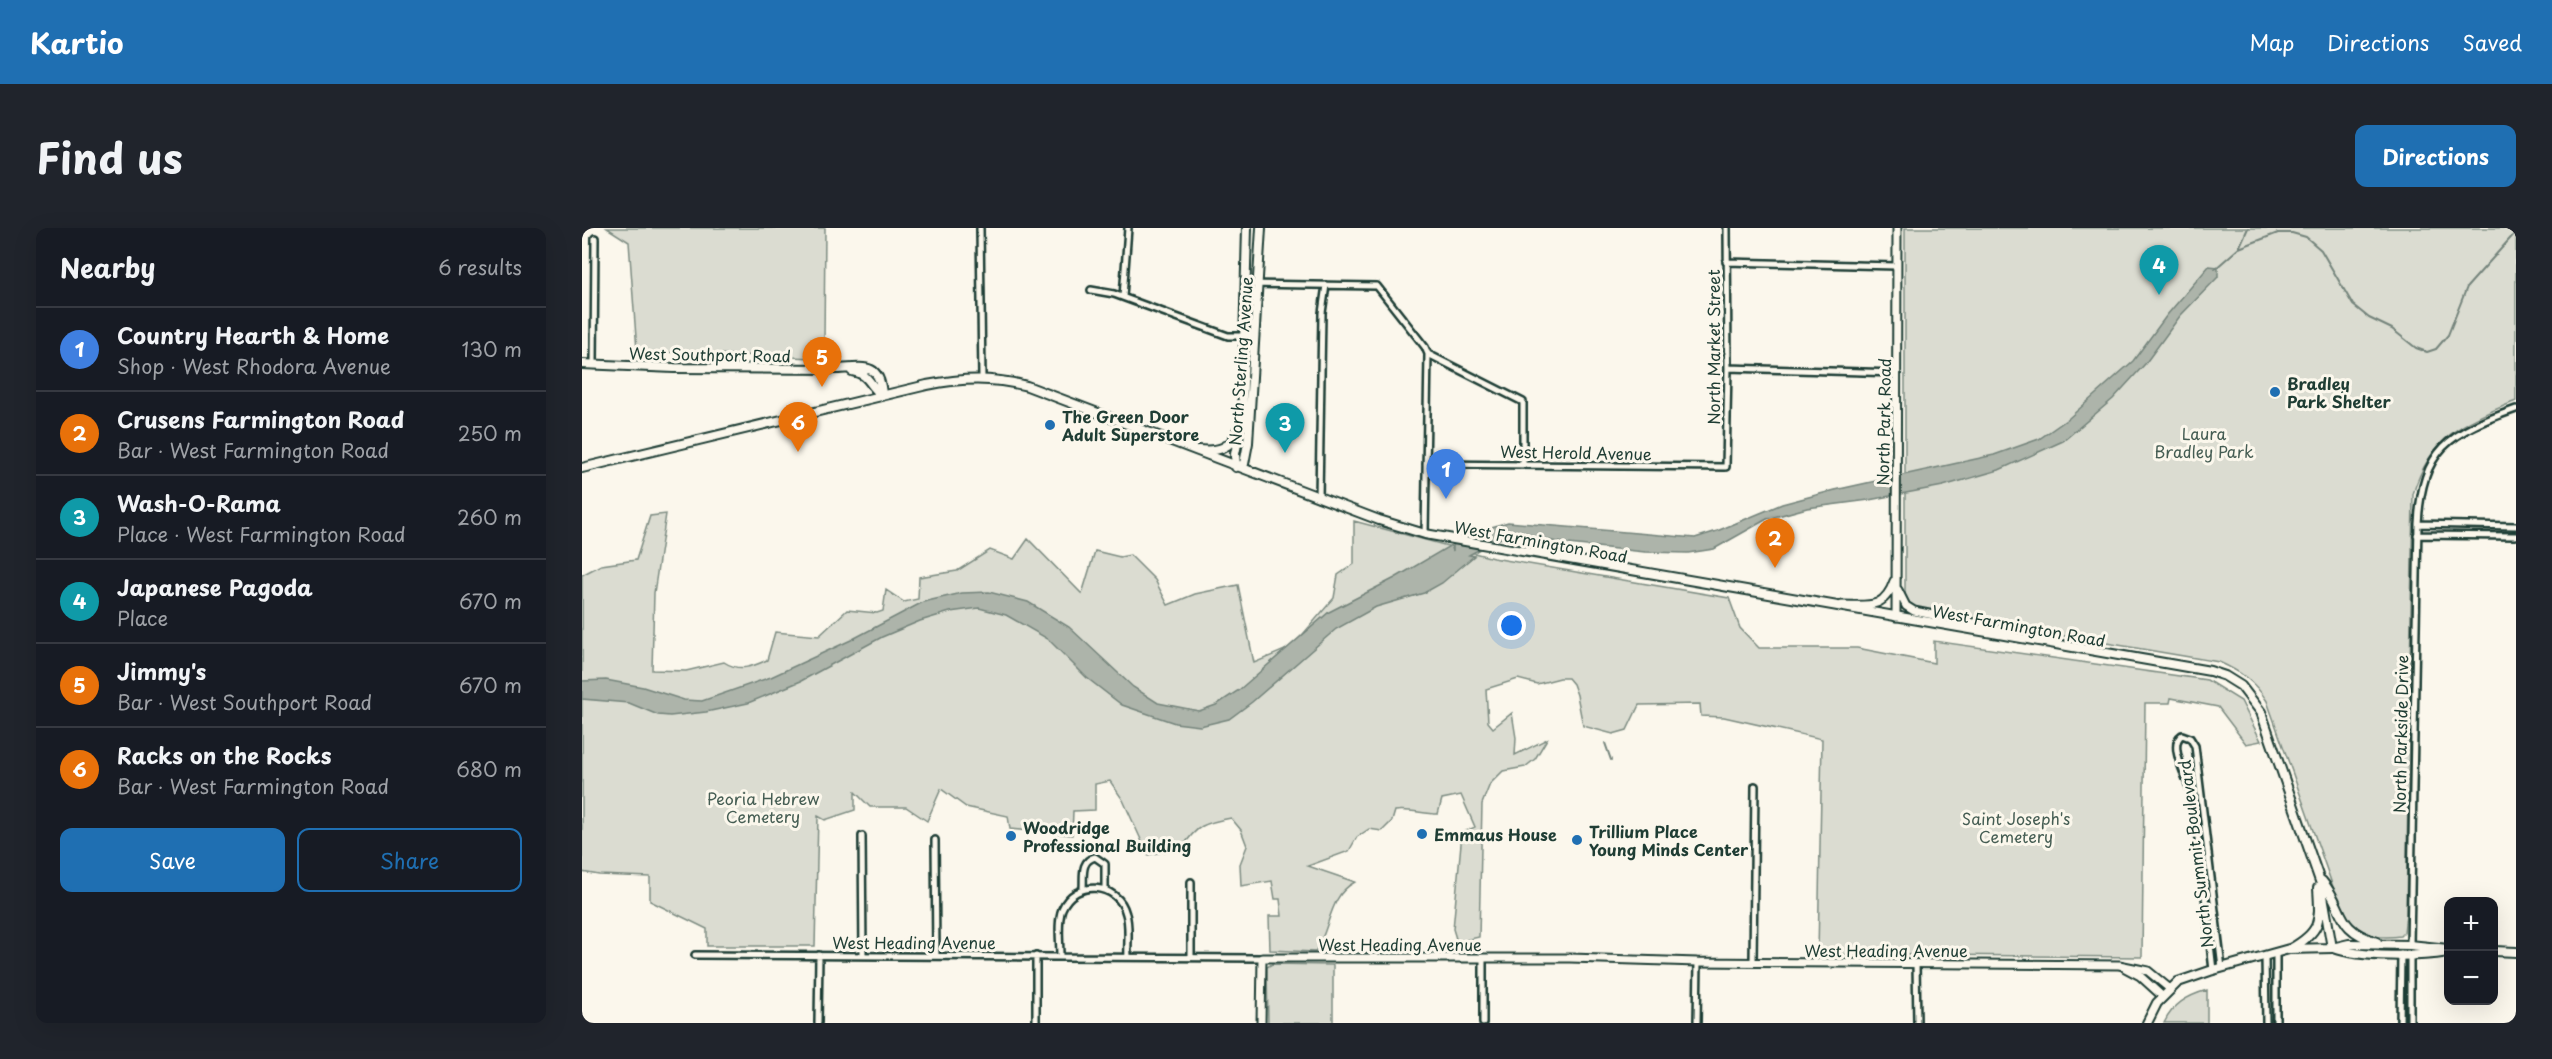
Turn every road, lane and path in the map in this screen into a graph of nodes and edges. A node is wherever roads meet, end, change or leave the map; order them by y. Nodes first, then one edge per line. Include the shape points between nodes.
1 (980, 228) edge
2 (1128, 228) edge
3 (1247, 228) edge
4 (1261, 228) edge
5 (1727, 228) edge
6 (1897, 228) edge
7 (595, 238) dead end
8 (1726, 262) junction
9 (1896, 266) junction
10 (1245, 284) junction
11 (1259, 284) junction
12 (1326, 285) junction
13 (1091, 290) dead end
14 (1123, 297) junction
15 (1244, 336) junction
16 (1255, 336) junction
17 (1428, 354) junction
18 (582, 364) edge
19 (594, 365) junction
20 (1728, 368) junction
21 (1897, 373) junction
22 (982, 378) junction
23 (1244, 380) junction
24 (882, 395) junction
25 (2516, 409) edge
26 (1179, 445) junction
27 (1426, 464) junction
28 (1523, 465) junction
29 (1236, 466) junction
30 (1726, 467) joint
31 (582, 468) edge
32 (1319, 498) junction
33 (2418, 524) junction
34 (2516, 526) edge
35 (1425, 534) junction
36 (2417, 535) junction
37 (2516, 536) edge
38 (1896, 576) junction
39 (1827, 604) junction
40 (1896, 617) junction
41 (2030, 640) junction
42 (1755, 786) dead end
43 (862, 836) dead end
44 (935, 840) dead end
45 (2319, 877) junction
46 (1191, 882) dead end
47 (1083, 888) junction
48 (1105, 890) junction
49 (2386, 945) junction
50 (2410, 945) junction
51 (2332, 948) junction
52 (2444, 949) edge
53 (2289, 950) junction
54 (2444, 950) edge
55 (2498, 951) edge
56 (2516, 952) edge
57 (2276, 953) junction
58 (2406, 954) junction
59 (695, 955) dead end
60 (819, 955) junction
61 (863, 955) junction
62 (936, 956) junction
63 (1036, 956) junction
64 (1060, 956) junction
65 (1128, 956) junction
66 (1191, 956) junction
67 (2265, 956) junction
68 (1262, 958) junction
69 (1483, 958) junction
70 (1698, 962) junction
71 (1753, 962) junction
72 (1916, 963) junction
73 (2104, 965) junction
74 (2222, 968) junction
75 (2212, 970) junction
76 (2166, 993) junction
77 (818, 1023) edge
78 (1036, 1023) edge
79 (1261, 1023) edge
80 (1483, 1023) edge
81 (1697, 1023) edge
82 (1917, 1023) edge
83 (2147, 1023) edge
84 (2266, 1023) edge
85 (2276, 1023) edge
86 (2400, 1023) edge
87 (2410, 1023) edge

1 - 22 street
2 - 14 street
3 - 10 main road, North Sterling Avenue
4 - 11 main road, North Sterling Avenue
5 - 8 street, North Market Street
6 - 9 street, North Park Road
7 - 19 street
8 - 9 street
8 - 20 street, North Market Street
9 - 21 street, North Park Road
10 - 11 street
10 - 15 main road, North Sterling Avenue
11 - 12 street
11 - 16 main road, North Sterling Avenue
12 - 17 street via 1377,286
12 - 32 street via 1322,313
13 - 14 street
14 - 15 street via 1228,336
15 - 16 street
15 - 23 main road, North Sterling Avenue
16 - 29 main road, North Sterling Avenue via 1248,450 1244,464
17 - 27 street
17 - 28 street via 1523,402
18 - 19 main road, West Southport Road
19 - 24 main road, West Southport Road via 838,369 865,374 872,388
20 - 21 street
20 - 30 street, North Market Street
21 - 38 street, North Park Road
22 - 24 main road, West Farmington Road
22 - 26 main road, West Farmington Road via 1027,386
23 - 26 main road via 1238,430 1231,443 1213,451
23 - 29 main road, North Sterling Avenue
24 - 31 main road, West Farmington Road
25 - 33 street, North Parkside Drive via 2472,426 2440,449 2420,491
26 - 29 main road, West Farmington Road
27 - 28 street, West Herold Avenue
27 - 35 street
28 - 30 street, West Herold Avenue
29 - 32 main road, West Farmington Road
32 - 35 main road, West Farmington Road
33 - 34 street
33 - 36 street, North Parkside Drive
35 - 39 main road, West Farmington Road
36 - 37 street
36 - 50 street, North Parkside Drive
38 - 39 street via 1885,598 1876,604
38 - 40 street, North Park Road
38 - 41 street via 1899,595 1914,611 1984,625
39 - 40 main road, West Farmington Road
40 - 41 main road, West Farmington Road
41 - 45 main road, West Farmington Road via 2206,670 2241,686 2265,721
42 - 71 street
43 - 61 street
44 - 62 street
45 - 49 main road via 2331,892 2343,922 2352,931
45 - 51 main road, West Farmington Road
45 - 53 main road via 2320,920 2304,941
46 - 66 street
47 - 48 street
47 - 48 street via 1084,864 1095,857 1105,864
47 - 64 street via 1062,909
48 - 65 street via 1123,904 1127,915
49 - 50 main road
49 - 51 main road via 2349,944
50 - 52 main road
51 - 53 main road
51 - 58 main road via 2350,954
53 - 57 main road
54 - 58 main road
55 - 56 main road
57 - 67 main road
57 - 85 street
58 - 86 street
58 - 87 street
59 - 60 street, West Heading Avenue
60 - 61 street, West Heading Avenue
60 - 77 street
61 - 62 street, West Heading Avenue
62 - 63 street, West Heading Avenue
63 - 64 street, West Heading Avenue
63 - 78 street
64 - 65 street, West Heading Avenue
65 - 66 street, West Heading Avenue
66 - 68 street, West Heading Avenue
67 - 74 main road
67 - 84 street
68 - 69 street, West Heading Avenue
68 - 79 street
69 - 70 street, West Heading Avenue
69 - 80 street
70 - 71 street, West Heading Avenue
70 - 81 street
71 - 72 street, West Heading Avenue
72 - 73 street, West Heading Avenue
72 - 82 street
73 - 76 street, West Heading Avenue via 2134,972
73 - 76 street, West Heading Avenue via 2144,969
74 - 75 main road
74 - 75 street, North Summit Boulevard via 2196,746 2182,735 2175,747 2191,794
75 - 76 main road via 2178,982
76 - 83 main road

